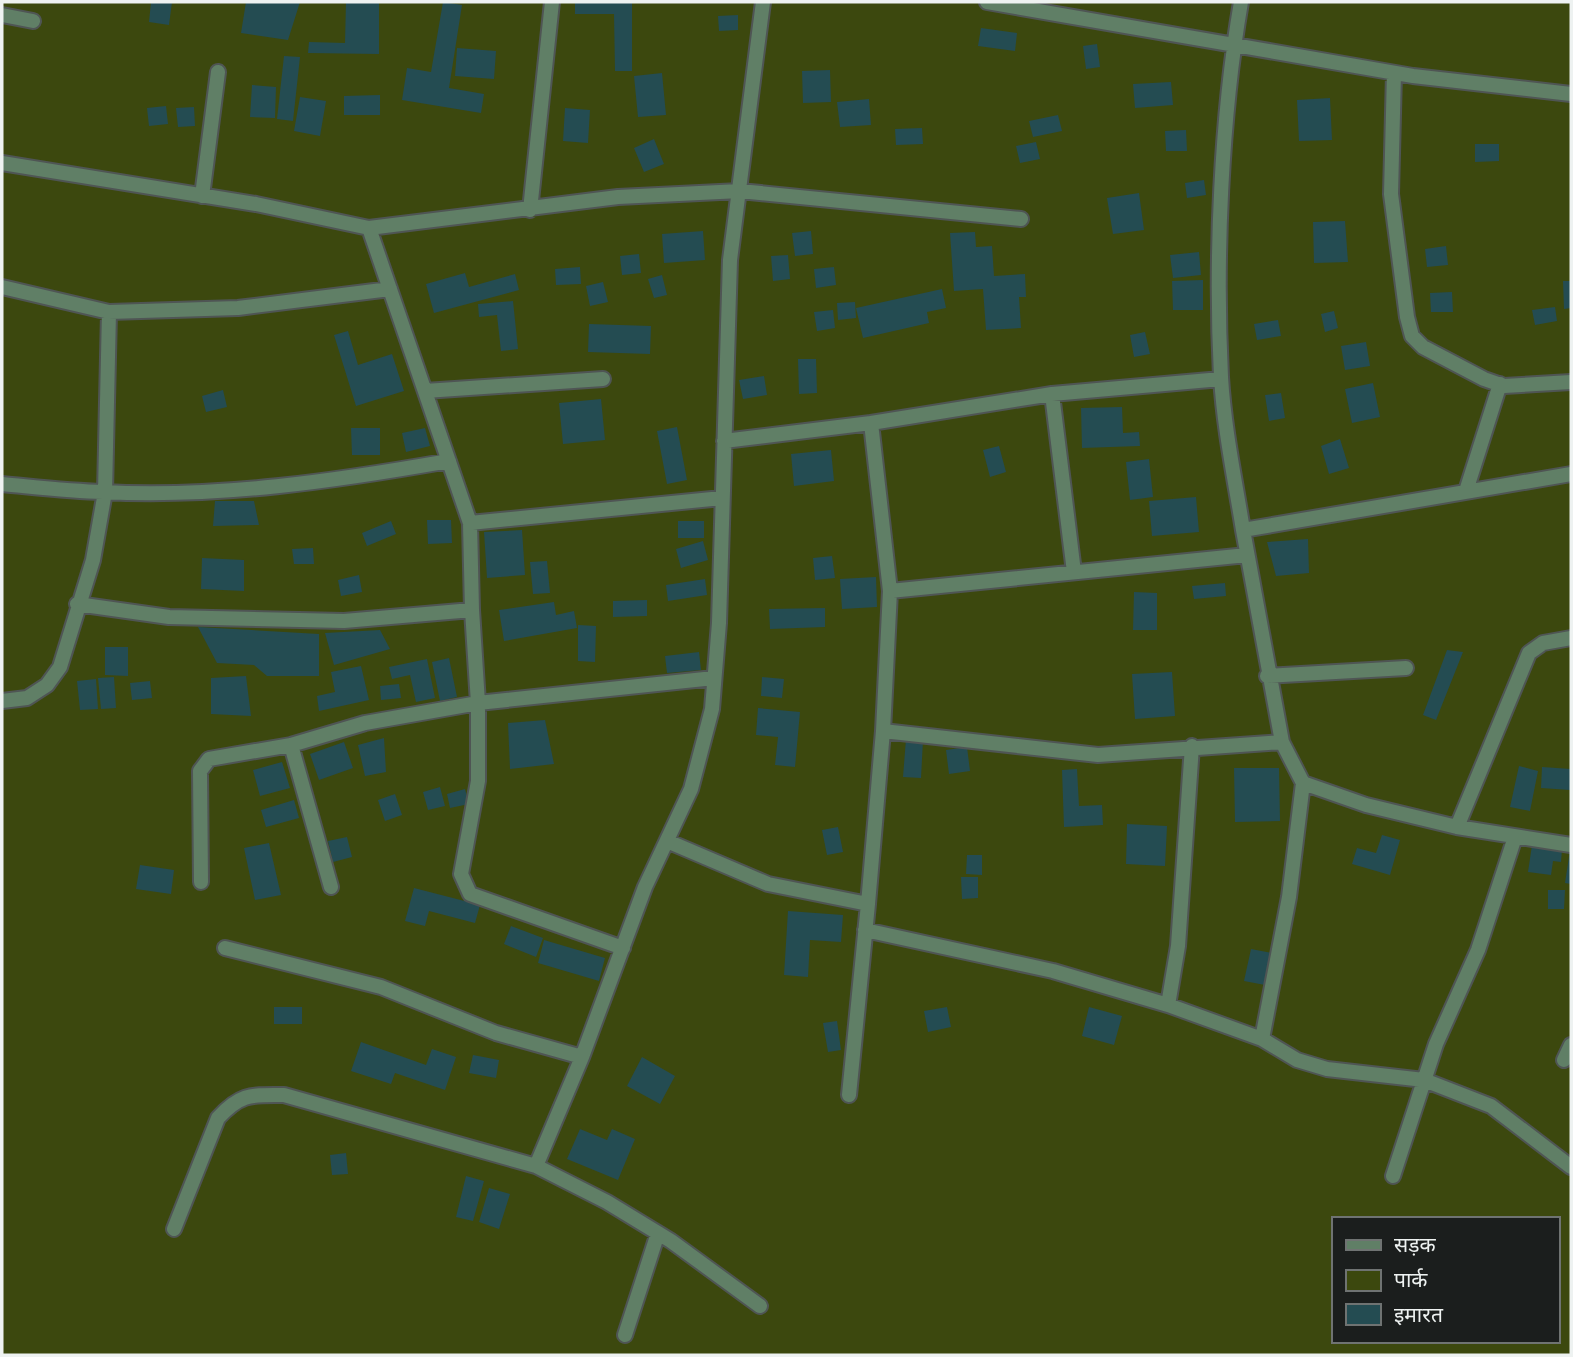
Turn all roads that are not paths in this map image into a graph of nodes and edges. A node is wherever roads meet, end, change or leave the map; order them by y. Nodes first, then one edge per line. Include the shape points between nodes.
1 (552, 2) edge
2 (763, 2) edge
3 (987, 2) edge
4 (1241, 2) edge
5 (2, 15) edge
6 (33, 21) dead end
7 (1233, 47) junction
8 (218, 72) dead end
9 (1394, 73) junction
10 (1571, 94) edge
11 (2, 163) edge
12 (740, 191) junction
13 (202, 195) junction
14 (530, 210) junction
15 (1021, 219) dead end
16 (369, 228) junction
17 (2, 287) edge
18 (390, 289) junction
19 (109, 312) junction
20 (603, 379) dead end
21 (1221, 379) junction
22 (1571, 382) edge
23 (1500, 384) junction
24 (425, 391) junction
25 (1052, 394) junction
26 (871, 423) junction
27 (724, 441) junction
28 (449, 461) junction
29 (1571, 474) edge
30 (2, 484) edge
31 (1466, 491) junction
32 (105, 492) junction
33 (722, 498) junction
34 (470, 523) junction
35 (1242, 530) junction
36 (1247, 555) junction
37 (1074, 572) junction
38 (890, 591) junction
39 (77, 604) junction
40 (472, 610) junction
41 (1571, 638) edge
42 (1406, 668) dead end
43 (1267, 676) junction
44 (714, 678) junction
45 (2, 701) edge
46 (478, 703) junction
47 (883, 731) junction
48 (1282, 742) junction
49 (291, 745) junction
50 (1192, 746) junction
51 (1303, 783) junction
52 (1457, 827) junction
53 (1515, 836) junction
54 (667, 841) junction
55 (1571, 845) edge
56 (201, 882) dead end
57 (331, 887) dead end
58 (868, 904) junction
59 (865, 930) junction
60 (225, 948) dead end
61 (623, 948) junction
62 (1168, 1005) junction
63 (1262, 1039) junction
64 (1571, 1045) edge
65 (582, 1058) junction
66 (1564, 1060) dead end
67 (1424, 1080) junction
68 (849, 1096) dead end
69 (536, 1166) junction
70 (1571, 1167) edge
71 (1393, 1176) dead end
72 (174, 1229) dead end
73 (658, 1233) junction
74 (760, 1306) dead end
75 (625, 1335) dead end

1 - 14 street
2 - 12 street
3 - 7 street
4 - 7 street
5 - 6 street
7 - 9 street
7 - 21 street via 1220,231
8 - 13 street
9 - 10 street
9 - 23 street via 1391,194 1412,336 1444,360
11 - 13 street
12 - 14 street via 618,197
12 - 15 street
12 - 27 street via 730,261
13 - 16 street
14 - 16 street
16 - 18 street
17 - 19 street
18 - 19 street via 238,308
18 - 24 street
19 - 32 street
20 - 24 street
21 - 25 street
21 - 35 street
22 - 23 street
23 - 31 street
24 - 28 street
25 - 26 street
25 - 37 street
26 - 27 street
26 - 38 street
27 - 33 street
28 - 32 street via 342,480 230,490
28 - 34 street
29 - 31 street
30 - 32 street
31 - 35 street
32 - 39 street via 93,559
33 - 34 street
33 - 44 street
34 - 40 street
35 - 36 street
36 - 37 street
36 - 43 street
37 - 38 street
38 - 47 street
39 - 40 street via 169,617 344,621
39 - 45 street via 60,667 47,685 27,698
40 - 46 street
41 - 52 street via 1543,643 1529,653
42 - 43 street
43 - 48 street
44 - 46 street
44 - 54 street via 712,709 691,789
46 - 49 street via 365,723
46 - 61 street via 478,782 461,874 466,889
47 - 50 street via 1098,755
47 - 58 street
48 - 50 street
48 - 51 street
49 - 56 street via 226,755 203,764
49 - 57 street
50 - 62 street via 1178,946
51 - 52 street via 1366,805
51 - 63 street via 1289,897
52 - 53 street
53 - 55 street
53 - 67 street via 1478,950
54 - 58 street via 768,884
54 - 61 street
58 - 59 street
59 - 62 street via 1053,971
59 - 68 street
60 - 65 street via 380,987 496,1033
61 - 65 street
62 - 63 street
63 - 67 street via 1297,1060 1327,1069
64 - 66 street
65 - 69 street
67 - 70 street via 1491,1107
67 - 71 street
69 - 72 street via 284,1095 245,1096 218,1118
69 - 73 street
73 - 74 street
73 - 75 street

